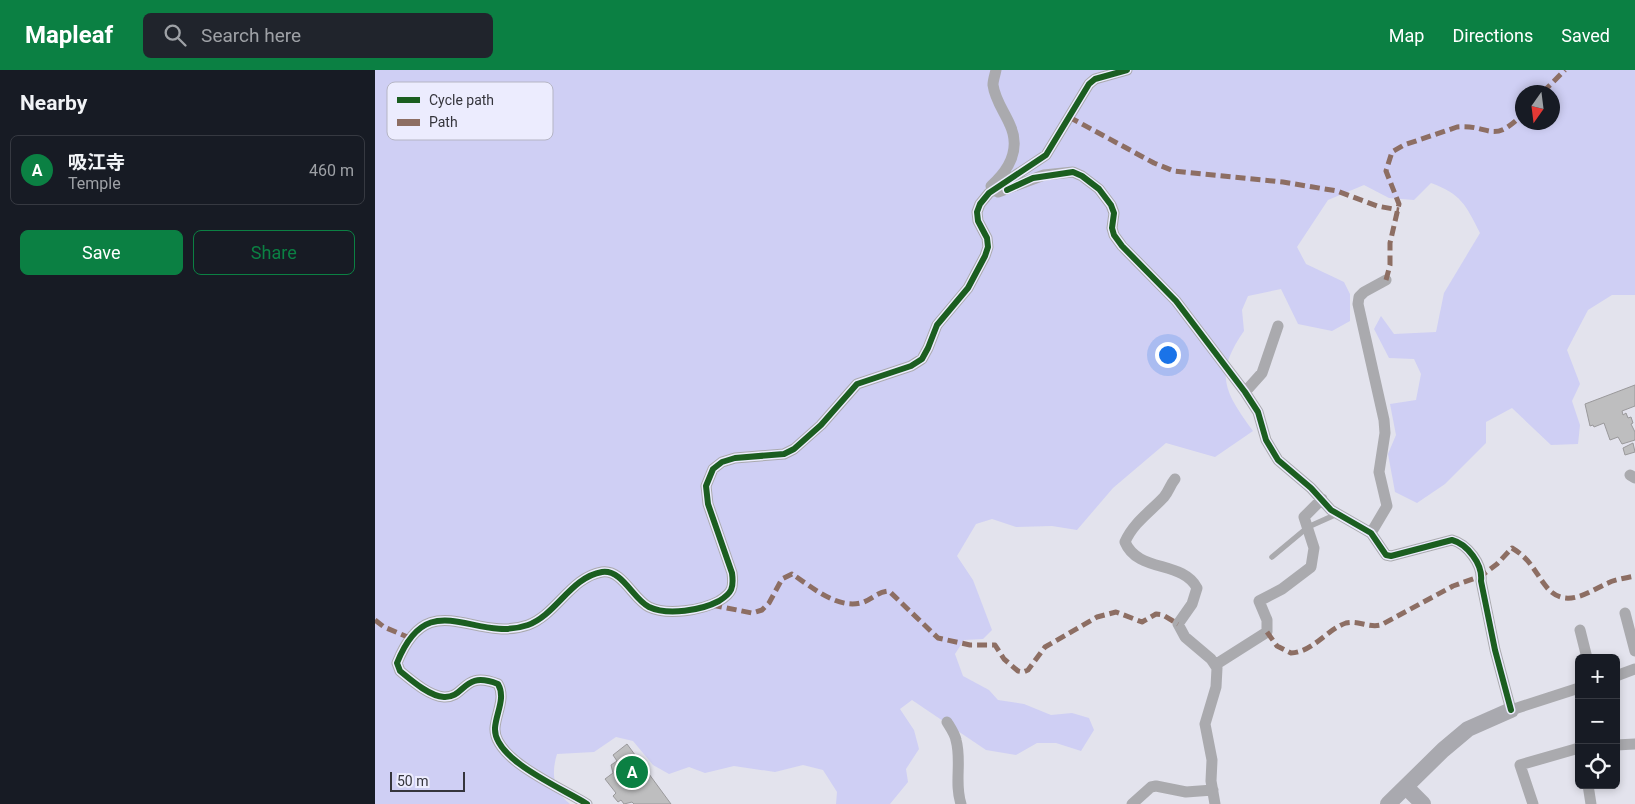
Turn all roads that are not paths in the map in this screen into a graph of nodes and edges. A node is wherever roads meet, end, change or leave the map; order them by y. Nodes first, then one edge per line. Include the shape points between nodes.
1 (995, 70) edge
2 (1127, 70) edge
3 (990, 192) junction
4 (1386, 280) dead end
5 (1278, 326) dead end
6 (1245, 392) junction
7 (1175, 480) dead end
8 (1322, 499) junction
9 (1337, 514) junction
10 (1308, 527) junction
11 (1371, 533) junction
12 (1272, 557) dead end
13 (1625, 613) dead end
14 (1581, 630) dead end
15 (1635, 651) edge
16 (1586, 654) edge
17 (1215, 665) junction
18 (1635, 670) edge
19 (1620, 675) edge
20 (1575, 689) edge
21 (1511, 710) junction
22 (947, 722) dead end
23 (1635, 744) edge
24 (1620, 745) edge
25 (1575, 749) edge
26 (1407, 788) junction
27 (1589, 789) edge
28 (1213, 790) junction
29 (587, 804) edge
30 (961, 804) edge
31 (1132, 804) edge
32 (1215, 804) edge
33 (1388, 804) edge
34 (1423, 804) edge
35 (1533, 804) edge
36 (1591, 804) edge

1 - 3 street via 994,90 1011,125 1014,151 1009,165 991,186
2 - 3 street via 1095,79 1089,84 1046,155
3 - 6 street via 1003,192 1044,175 1073,172 1099,189 1111,205 1112,228 1122,246 1176,301
3 - 29 street via 977,212 988,247 985,256 968,288 937,325 929,348 921,359 911,366 857,384 821,425 794,449 784,454 735,458 713,469 706,495 732,574 734,586 729,595 701,608 662,611 640,601 610,572 601,572 577,586 528,625 487,627 435,620 423,625 402,650 397,663 400,671 435,694 455,695 466,683 477,679 497,684 502,690 495,732 506,752 523,766
4 - 11 street via 1364,292 1358,304 1385,432 1379,472 1387,506
5 - 6 street via 1262,373
6 - 8 street via 1258,412 1266,440 1277,460
7 - 17 street via 1164,498 1152,506 1125,542 1145,561 1180,572 1194,581 1197,594 1178,624 1185,637
8 - 9 street
8 - 10 street via 1304,517
9 - 10 lane
9 - 11 street
10 - 12 lane
10 - 17 street via 1314,548 1311,567 1282,589 1259,601 1267,620 1267,632
11 - 21 street via 1386,555 1391,556 1452,540 1466,548 1482,574 1495,650
13 - 15 street
14 - 16 street
17 - 28 street via 1218,676 1205,724
18 - 19 street
20 - 21 street
21 - 26 street via 1468,729
22 - 30 street via 956,739 957,789
23 - 24 street
25 - 35 street via 1521,765
26 - 33 street
26 - 34 street
27 - 36 street
28 - 31 street via 1187,792 1156,786
28 - 32 street

